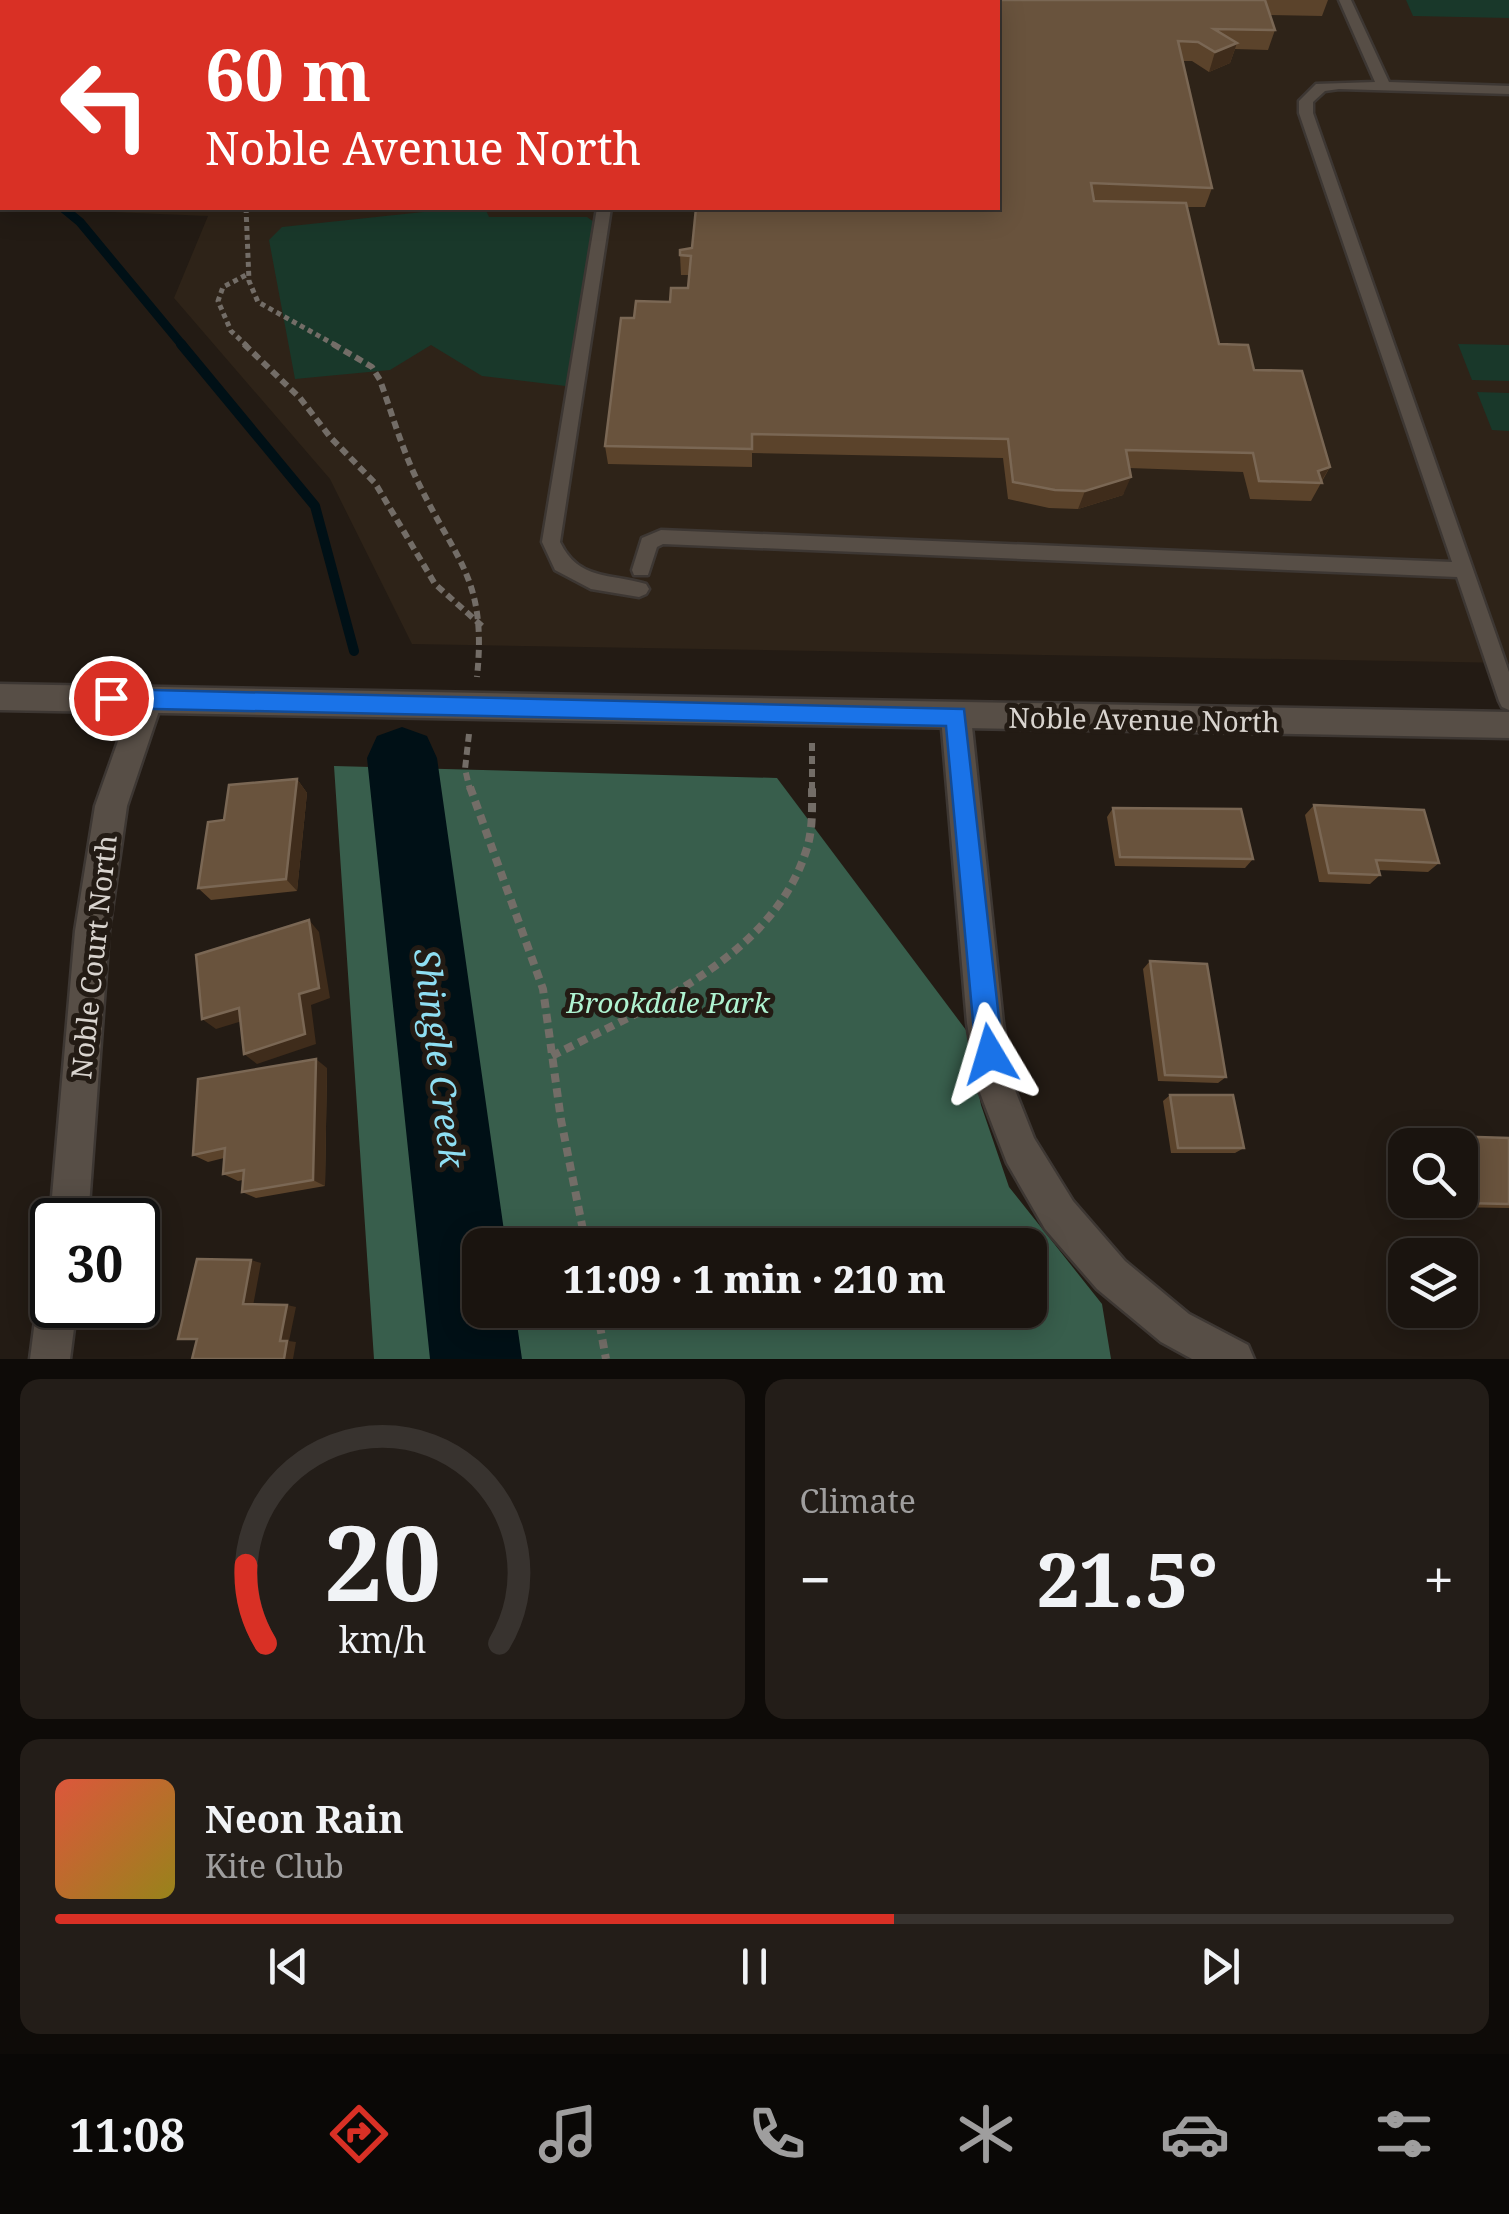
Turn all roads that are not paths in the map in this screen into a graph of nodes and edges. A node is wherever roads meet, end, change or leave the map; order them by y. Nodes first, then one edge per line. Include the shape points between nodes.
1 (1345, 0) edge
2 (1384, 87) junction
3 (1509, 90) edge
4 (604, 210) edge
5 (1464, 570) junction
6 (0, 696) edge
7 (148, 699) junction
8 (1509, 701) edge
9 (956, 716) junction
10 (1509, 725) edge
11 (72, 1198) edge
12 (54, 1328) edge
13 (50, 1359) edge
14 (1234, 1359) edge

1 - 2 lane
2 - 3 lane
2 - 5 lane via 1321,87 1306,100 1306,113
4 - 5 lane via 551,542 562,566 591,580 640,579 650,543 661,537
5 - 8 lane
6 - 7 street, Noble Avenue North
7 - 9 street, Noble Avenue North
7 - 11 street, Noble Court North via 111,806 92,930
9 - 10 street, Noble Avenue North
9 - 14 street via 985,1023 994,1084 1020,1150 1059,1216 1111,1275 1175,1328
12 - 13 street

